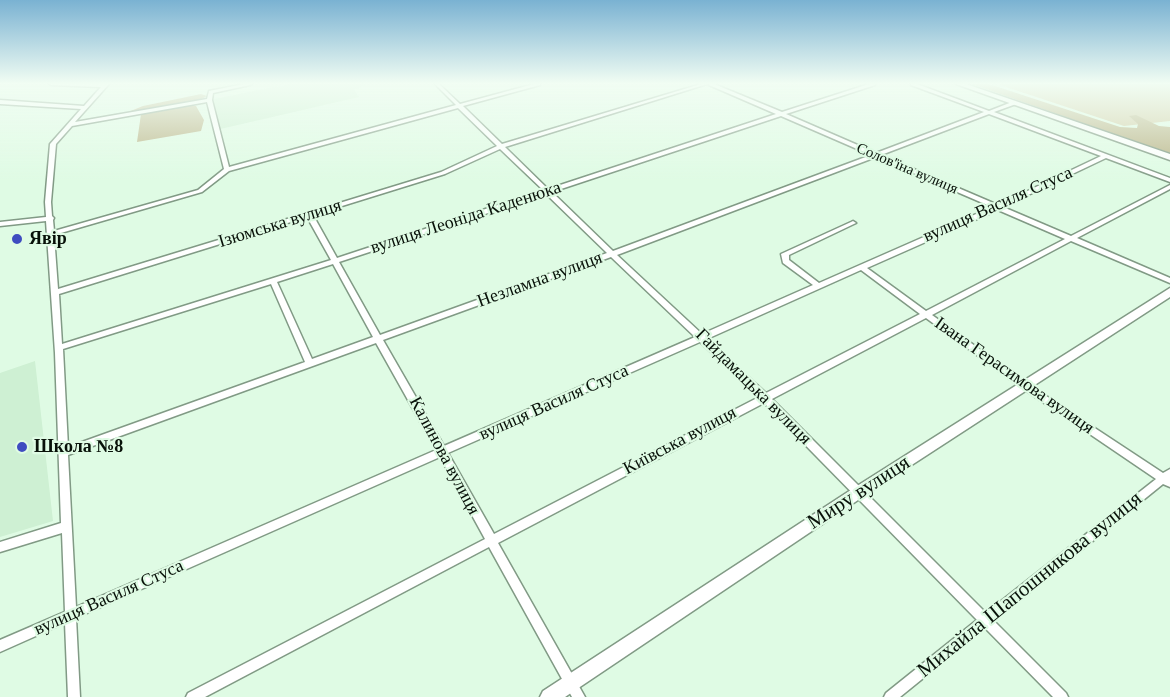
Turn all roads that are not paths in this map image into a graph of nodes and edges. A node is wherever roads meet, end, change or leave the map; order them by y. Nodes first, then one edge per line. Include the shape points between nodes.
1 (77, 117) edge
2 (117, 117) edge
3 (213, 117) edge
4 (422, 117) edge
5 (471, 117) edge
6 (598, 117) edge
7 (772, 117) edge
8 (786, 117) edge
9 (981, 117) edge
10 (1005, 117) edge
11 (1053, 117) edge
12 (70, 125) junction
13 (501, 146) junction
14 (875, 155) junction
15 (1106, 156) junction
16 (1170, 157) edge
17 (227, 170) junction
18 (1170, 180) edge
19 (1170, 188) edge
20 (546, 192) junction
21 (998, 207) junction
22 (309, 215) junction
23 (51, 218) junction
24 (853, 223) dead end
25 (0, 224) edge
26 (50, 234) junction
27 (1072, 239) junction
28 (612, 254) junction
29 (335, 261) junction
30 (861, 267) junction
31 (273, 280) junction
32 (1170, 281) edge
33 (819, 285) junction
34 (1170, 292) edge
35 (54, 293) junction
36 (926, 314) junction
37 (703, 337) junction
38 (380, 338) junction
39 (58, 348) junction
40 (310, 364) junction
41 (1025, 386) junction
42 (764, 397) junction
43 (63, 453) junction
44 (444, 453) junction
45 (1168, 479) edge
46 (859, 492) junction
47 (65, 527) junction
48 (489, 541) junction
49 (0, 547) edge
50 (71, 615) junction
51 (986, 621) junction
52 (0, 646) edge
53 (571, 683) junction
54 (74, 697) edge
55 (192, 697) edge
56 (549, 697) edge
57 (579, 697) edge
58 (890, 697) edge
59 (1062, 697) edge

1 - 12 street
2 - 12 street
3 - 17 street
4 - 17 street
5 - 13 street, Гайдамацька вулиця
6 - 13 street
7 - 20 street, вулиця Леоніда Каденюка
8 - 14 street, Солов'їна вулиця
9 - 14 street, Незламна вулиця
10 - 15 street
11 - 16 main road
12 - 23 street via 54,144 48,202
13 - 20 street, Гайдамацька вулиця
13 - 22 street, Ізюмська вулиця via 450,171
14 - 21 street, Солов'їна вулиця
14 - 28 street, Незламна вулиця
15 - 18 street
15 - 21 street, вулиця Василя Стуса
17 - 26 street via 200,192
19 - 27 street, Київська вулиця
20 - 28 street, Гайдамацька вулиця
20 - 29 street, вулиця Леоніда Каденюка
21 - 27 street, Солов'їна вулиця
21 - 30 street, вулиця Василя Стуса
22 - 29 street, Калинова вулиця
22 - 35 street, Ізюмська вулиця
23 - 25 street
23 - 26 street
24 - 33 street via 785,254 786,261
26 - 35 street
27 - 32 street, Солов'їна вулиця
27 - 36 street, Київська вулиця
28 - 37 street, Гайдамацька вулиця
28 - 38 street, Незламна вулиця
29 - 31 street, вулиця Леоніда Каденюка
29 - 38 street, Калинова вулиця
30 - 33 street, вулиця Василя Стуса
30 - 36 street, Івана Герасимова вулиця
31 - 39 street, вулиця Леоніда Каденюка
31 - 40 street
33 - 37 street, вулиця Василя Стуса
34 - 41 main road, Миру вулиця
35 - 39 street
36 - 41 street, Івана Герасимова вулиця
36 - 42 street, Київська вулиця
37 - 42 street, Гайдамацька вулиця
37 - 44 street, вулиця Василя Стуса
38 - 40 street, Незламна вулиця
38 - 44 street, Калинова вулиця
39 - 43 street
40 - 43 street, Незламна вулиця
41 - 45 street, Івана Герасимова вулиця
41 - 46 main road, Миру вулиця
42 - 46 street, Гайдамацька вулиця
42 - 48 street, Київська вулиця
43 - 47 street
44 - 48 street, Калинова вулиця
44 - 50 street, вулиця Василя Стуса
45 - 51 street, Михайла Шапошникова вулиця
46 - 51 street, Гайдамацька вулиця
46 - 53 main road, Миру вулиця
47 - 49 street
47 - 50 street
48 - 53 street, Калинова вулиця
48 - 55 street, Київська вулиця
50 - 52 street, вулиця Василя Стуса
50 - 54 street
51 - 58 street, Михайла Шапошникова вулиця
51 - 59 street, Гайдамацька вулиця
53 - 56 main road, Миру вулиця
53 - 57 street, Калинова вулиця

